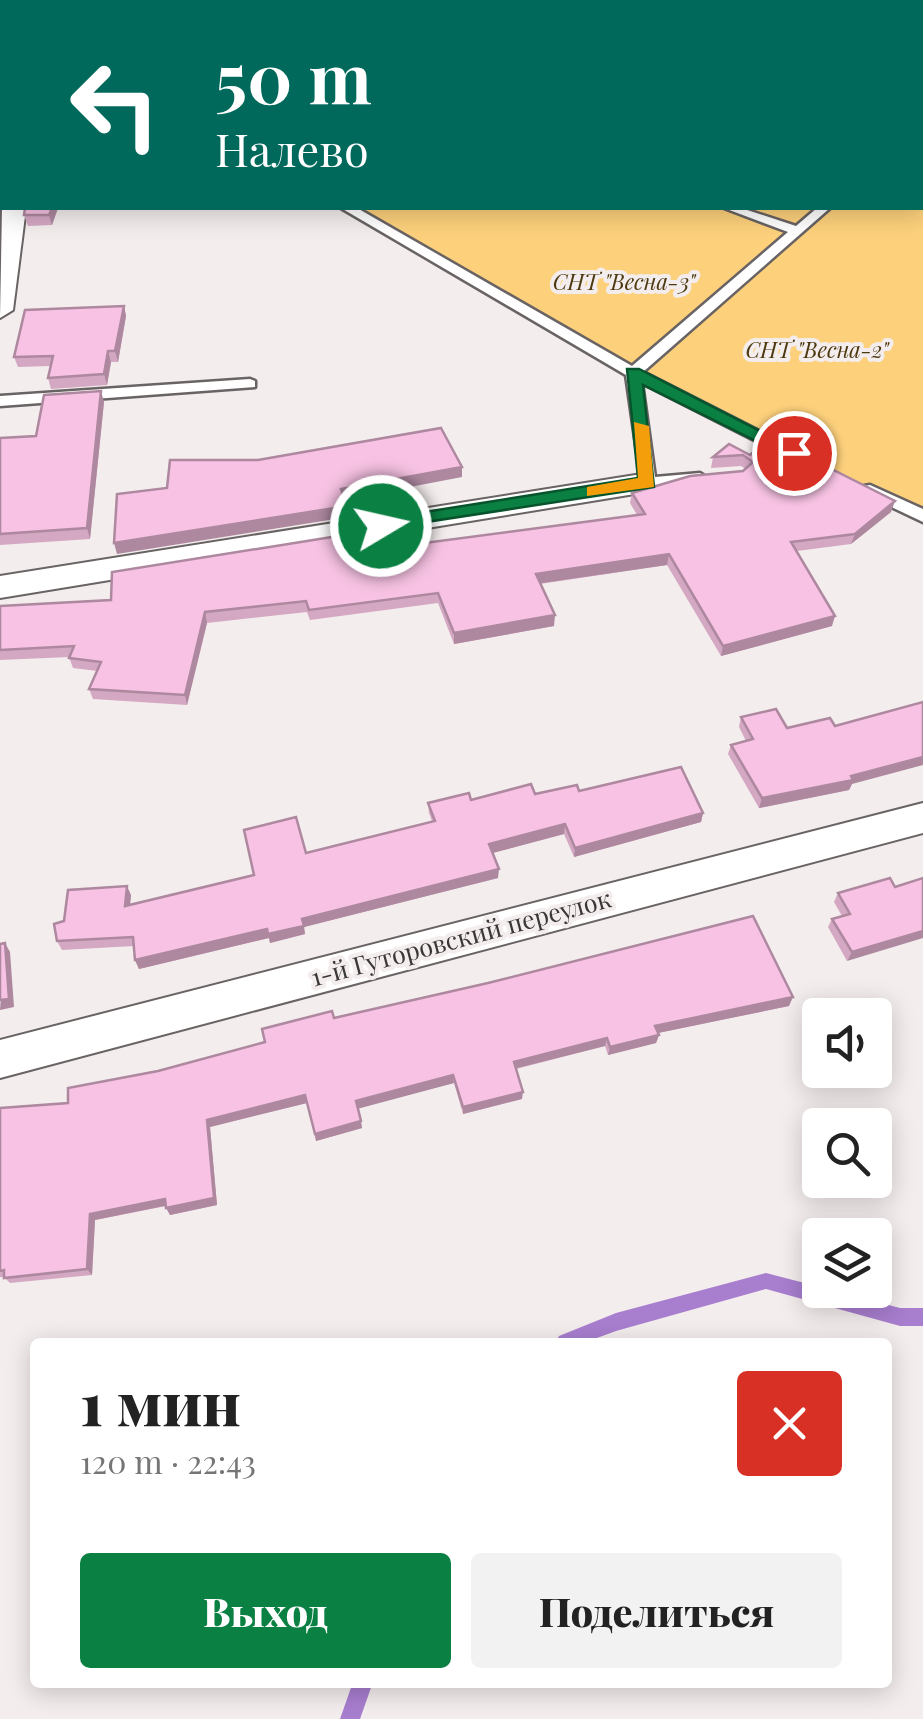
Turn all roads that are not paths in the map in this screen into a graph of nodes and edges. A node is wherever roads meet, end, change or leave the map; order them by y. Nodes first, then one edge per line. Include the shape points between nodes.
1 (14, 210) edge
2 (351, 210) edge
3 (736, 210) edge
4 (822, 210) edge
5 (798, 230) junction
6 (0, 310) edge
7 (633, 373) junction
8 (250, 384) dead end
9 (0, 401) edge
10 (804, 457) edge
11 (721, 476) edge
12 (855, 482) edge
13 (648, 483) junction
14 (923, 516) edge
15 (0, 587) edge
16 (923, 818) edge
17 (0, 1059) edge

1 - 6 street
2 - 7 lane
3 - 5 lane
4 - 5 lane
5 - 7 lane
7 - 10 lane
7 - 13 lane
8 - 9 lane
11 - 13 lane
12 - 14 lane
13 - 15 street
16 - 17 street, 1-й Гуторовский переулок

